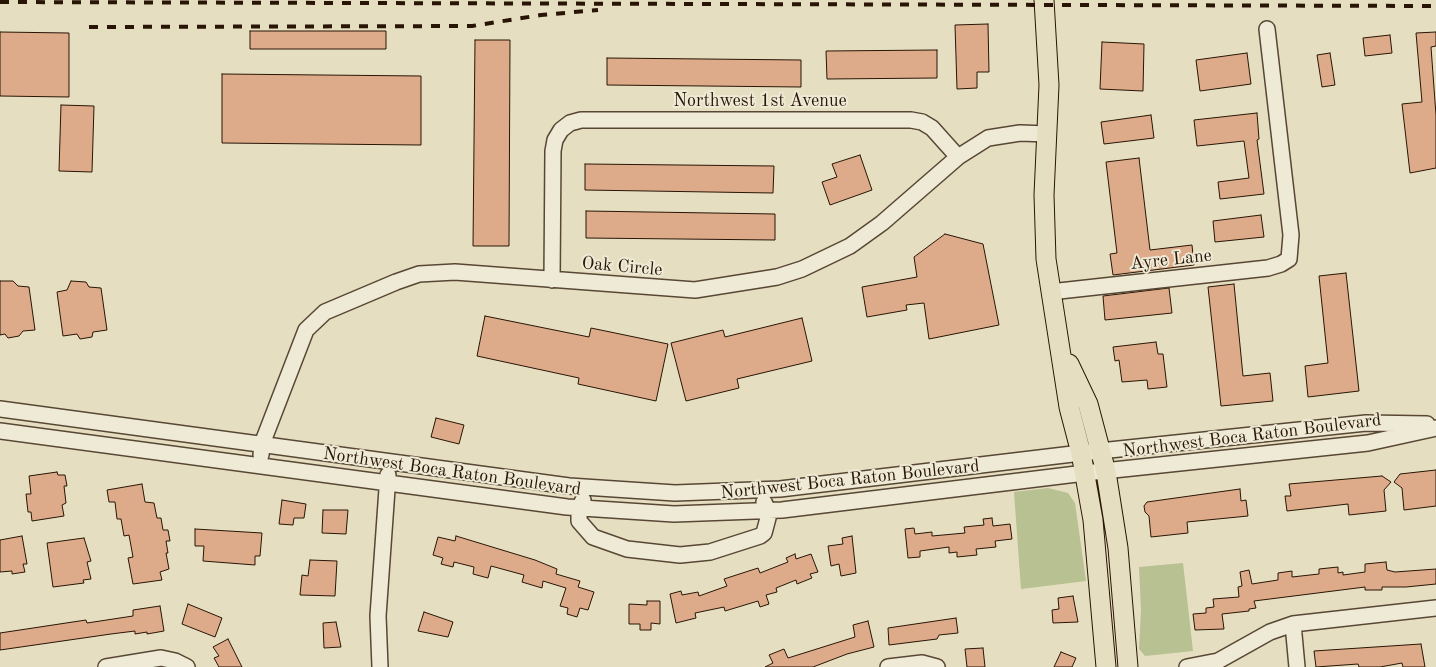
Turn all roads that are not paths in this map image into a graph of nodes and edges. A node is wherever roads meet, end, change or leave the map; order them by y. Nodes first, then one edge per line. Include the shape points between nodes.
1 (1044, 0) edge
2 (1267, 29) dead end
3 (1048, 134) junction
4 (958, 157) junction
5 (552, 280) junction
6 (1050, 292) junction
7 (1060, 343) junction
8 (0, 409) edge
9 (92, 422) junction
10 (1436, 426) edge
11 (0, 430) edge
12 (90, 442) junction
13 (262, 444) junction
14 (1102, 451) junction
15 (1081, 453) junction
16 (389, 461) junction
17 (260, 466) junction
18 (1106, 472) junction
19 (1085, 474) junction
20 (387, 483) junction
21 (599, 489) junction
22 (752, 491) junction
23 (579, 508) junction
24 (768, 511) junction
25 (1436, 608) edge
26 (1293, 624) junction
27 (106, 667) edge
28 (187, 667) edge
29 (380, 667) edge
30 (888, 667) edge
31 (937, 667) edge
32 (1106, 667) edge
33 (1128, 667) edge
34 (1187, 667) edge
35 (1297, 667) edge

1 - 3 main road via 1049,68
2 - 6 street, Ayre Lane via 1291,235 1291,255 1286,262 1268,268
3 - 4 street, Oak Circle via 1026,132 994,136
3 - 6 main road via 1044,209
4 - 5 street, Oak Circle via 872,231 826,259 792,272 695,290
4 - 5 street, Northwest 1st Avenue via 932,128 911,120 581,120 570,123 561,130 553,151
5 - 13 street, Oak Circle via 431,273 396,282 325,312 315,320 300,342
6 - 7 main road
7 - 14 main road via 1088,404
7 - 15 main road via 1069,408
8 - 9 street, Northwest Boca Raton Boulevard
9 - 12 street
9 - 13 street, Northwest Boca Raton Boulevard
10 - 14 street, Northwest Boca Raton Boulevard via 1366,423
10 - 18 street, Northwest Boca Raton Boulevard via 1368,443
11 - 12 street, Northwest Boca Raton Boulevard
12 - 17 street, Northwest Boca Raton Boulevard
13 - 16 street, Northwest Boca Raton Boulevard
13 - 17 street, Oak Circle
14 - 15 street, Northwest Boca Raton Boulevard
14 - 18 main road
15 - 19 main road
15 - 22 street, Northwest Boca Raton Boulevard
16 - 20 street
16 - 21 street, Northwest Boca Raton Boulevard
17 - 20 street, Northwest Boca Raton Boulevard
18 - 19 street, Northwest Boca Raton Boulevard
18 - 33 main road via 1118,548
19 - 24 street, Northwest Boca Raton Boulevard
19 - 32 main road via 1096,542
20 - 23 street, Northwest Boca Raton Boulevard
20 - 29 street via 378,616
21 - 22 street, Northwest Boca Raton Boulevard via 674,493
21 - 23 street via 582,501
22 - 24 street via 761,498
23 - 24 street, Northwest Boca Raton Boulevard via 674,514
23 - 24 street via 579,521 593,537 627,549 680,555 710,552 760,536 767,524
25 - 26 street
26 - 34 street via 1270,632 1218,661
26 - 35 street
27 - 28 street via 161,658
30 - 31 street via 922,663

